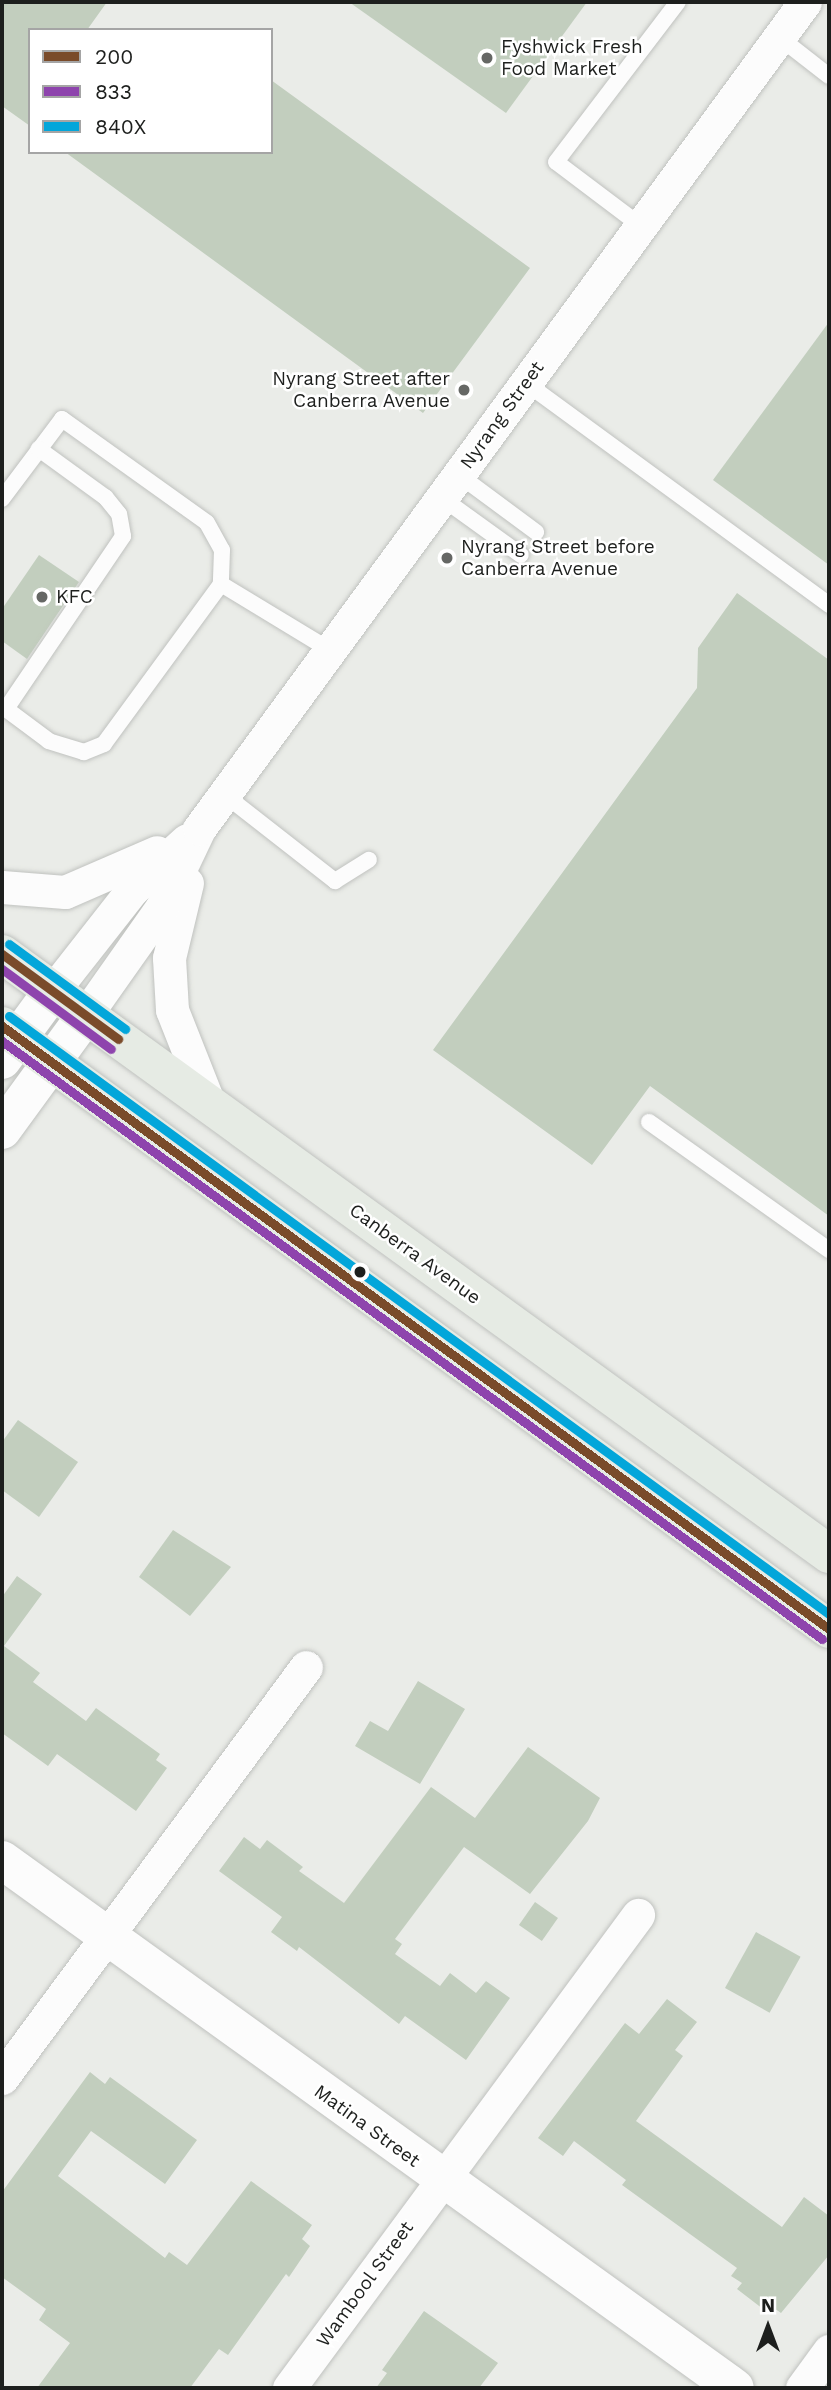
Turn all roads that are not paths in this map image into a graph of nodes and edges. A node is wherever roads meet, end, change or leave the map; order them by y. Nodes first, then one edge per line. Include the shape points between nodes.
1 (678, 2) edge
2 (805, 2) edge
3 (779, 37) junction
4 (829, 76) edge
5 (641, 226) junction
6 (526, 383) junction
7 (39, 449) junction
8 (451, 486) junction
9 (2, 499) edge
10 (536, 532) dead end
11 (521, 555) dead end
12 (221, 584) junction
13 (829, 604) edge
14 (330, 650) junction
15 (4, 708) edge
16 (225, 795) junction
17 (200, 829) junction
18 (369, 860) dead end
19 (2, 887) edge
20 (2, 954) edge
21 (52, 992) junction
22 (85, 1016) junction
23 (7, 1041) edge
24 (52, 1063) junction
25 (210, 1106) junction
26 (649, 1122) dead end
27 (2, 1130) edge
28 (829, 1250) edge
29 (829, 1554) edge
30 (829, 1629) edge
31 (306, 1667) dead end
32 (2, 1860) edge
33 (638, 1915) dead end
34 (107, 1937) junction
35 (2, 2078) edge
36 (442, 2180) junction
37 (829, 2351) edge
38 (289, 2388) edge
39 (736, 2388) edge
40 (802, 2388) edge

1 - 5 lane via 556,162
2 - 3 street, Nyrang Street
3 - 4 lane
3 - 5 street, Nyrang Street
5 - 6 street, Nyrang Street
6 - 8 street, Nyrang Street
6 - 13 lane
7 - 9 lane
7 - 12 lane via 62,419 207,523 222,550
7 - 15 lane via 105,497 119,514 123,536
8 - 10 lane
8 - 11 lane
8 - 14 street, Nyrang Street
12 - 14 lane
12 - 15 lane via 104,744 84,752 49,741
14 - 16 street, Nyrang Street
16 - 17 street, Nyrang Street
16 - 18 lane via 335,881
17 - 19 street via 127,868 65,892
17 - 21 street, Nyrang Street via 132,890
17 - 22 street, Nyrang Street via 162,907
17 - 25 street via 169,958 172,1010
20 - 21 highway, Canberra Avenue
21 - 22 highway, Canberra Avenue
21 - 23 street, Nyrang Street
22 - 24 street, Nyrang Street
22 - 25 highway, Canberra Avenue
23 - 24 highway
24 - 27 street, Nyrang Street
24 - 30 highway
25 - 29 highway, Canberra Avenue
26 - 28 lane
31 - 34 street
32 - 34 street, Matina Street
33 - 36 street, Wambool Street
34 - 35 street
34 - 36 street, Matina Street
36 - 38 street, Wambool Street
36 - 39 street, Matina Street
37 - 40 street

